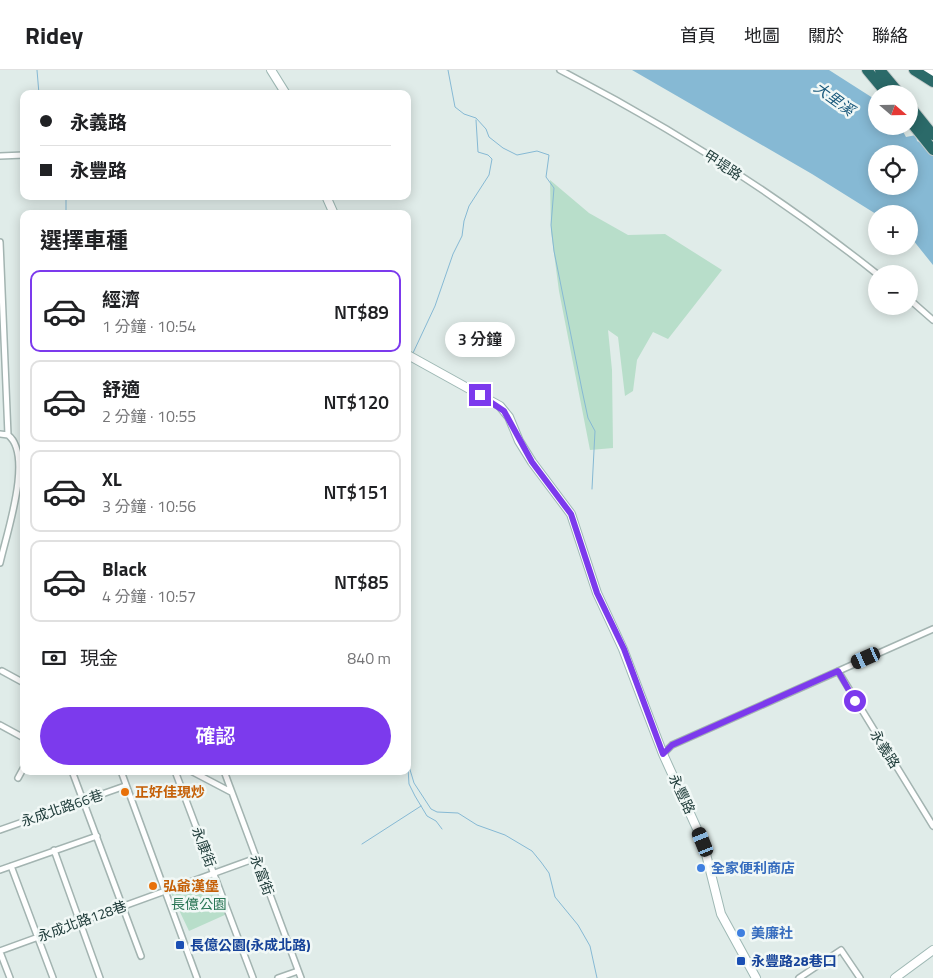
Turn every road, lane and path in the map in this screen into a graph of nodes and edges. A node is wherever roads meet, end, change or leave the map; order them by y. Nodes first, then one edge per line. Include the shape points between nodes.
1 (271, 70) edge
2 (560, 70) edge
3 (867, 70) edge
4 (880, 70) edge
5 (907, 70) edge
6 (914, 70) edge
7 (925, 70) edge
8 (933, 76) edge
9 (933, 82) edge
10 (880, 85) edge
11 (892, 85) edge
12 (933, 87) edge
13 (284, 90) edge
14 (918, 116) edge
15 (918, 131) edge
16 (933, 134) edge
17 (933, 150) edge
18 (0, 156) edge
19 (20, 156) edge
20 (0, 242) edge
21 (868, 267) edge
22 (918, 307) edge
23 (933, 320) edge
24 (411, 358) edge
25 (0, 434) edge
26 (8, 435) junction
27 (0, 563) edge
28 (933, 629) edge
29 (2, 671) dead end
30 (838, 671) junction
31 (20, 680) edge
32 (0, 725) edge
33 (20, 736) edge
34 (663, 754) junction
35 (20, 774) edge
36 (74, 775) edge
37 (122, 775) edge
38 (177, 775) edge
39 (199, 775) edge
40 (225, 775) edge
41 (18, 778) dead end
42 (125, 786) junction
43 (231, 792) junction
44 (84, 801) junction
45 (933, 826) edge
46 (0, 830) edge
47 (96, 836) junction
48 (54, 850) junction
49 (256, 858) junction
50 (11, 866) junction
51 (0, 870) edge
52 (213, 872) junction
53 (164, 890) junction
54 (123, 906) junction
55 (80, 922) junction
56 (38, 937) junction
57 (933, 950) edge
58 (0, 952) edge
59 (141, 956) dead end
60 (298, 971) junction
61 (10, 978) edge
62 (53, 978) edge
63 (100, 978) edge
64 (197, 978) edge
65 (253, 978) edge
66 (278, 978) edge
67 (301, 978) edge
68 (756, 978) edge
69 (799, 978) edge
70 (860, 978) edge
71 (895, 978) edge

1 - 13 street
2 - 21 street, 甲堤路 via 631,108 712,158
3 - 10 highway
4 - 11 highway
5 - 12 street
6 - 9 highway
7 - 8 street
14 - 16 highway
15 - 17 highway
18 - 19 street
20 - 26 street
22 - 23 street
24 - 34 street, 永豐路 via 500,406 532,462 568,509 597,593 624,649
25 - 26 street
26 - 27 street via 16,443 20,462
28 - 30 street
29 - 31 street
30 - 34 street via 672,745
30 - 45 street, 永義路
32 - 33 street
34 - 68 street, 永豐路 via 703,842 721,914
35 - 41 street
36 - 44 street
37 - 42 street
38 - 52 street, 永康街
39 - 43 street
40 - 43 street, 永富街
42 - 44 street, 永成北路66巷
42 - 53 street
43 - 49 street, 永富街
44 - 46 street, 永成北路66巷
44 - 47 street
47 - 48 street
47 - 54 street
48 - 50 street
48 - 55 street
49 - 52 street, 永成北路128巷
49 - 60 street, 永富街
50 - 51 street
50 - 56 street
52 - 53 street, 永成北路128巷
52 - 65 street, 永康街
53 - 54 street, 永成北路128巷
53 - 64 street
54 - 55 street, 永成北路128巷
54 - 59 street
55 - 56 street, 永成北路128巷
55 - 63 street
56 - 58 street, 永成北路128巷
56 - 62 street
57 - 71 street
58 - 61 street
60 - 66 street
60 - 67 street, 永富街
69 - 70 street via 841,950

